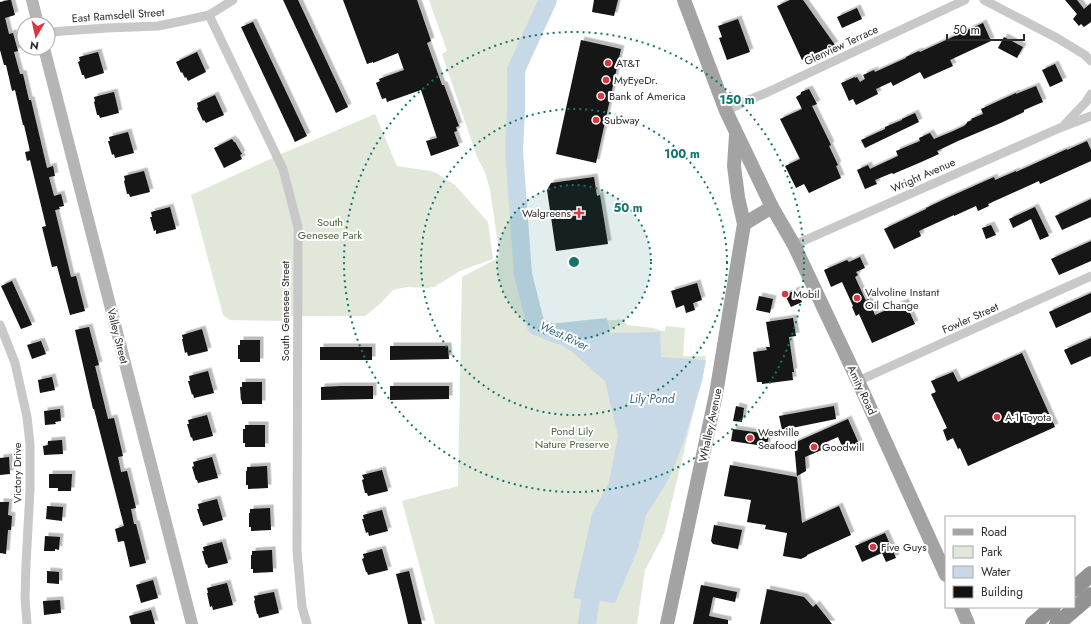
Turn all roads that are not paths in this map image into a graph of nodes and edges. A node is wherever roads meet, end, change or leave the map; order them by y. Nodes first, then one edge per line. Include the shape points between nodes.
1 (32, 0) edge
2 (233, 0) edge
3 (684, 0) edge
4 (965, 0) edge
5 (984, 0) edge
6 (209, 15) junction
7 (36, 16) edge
8 (56, 32) edge
9 (46, 56) edge
10 (1091, 61) edge
11 (1091, 94) edge
12 (726, 111) junction
13 (1091, 116) edge
14 (1062, 127) junction
15 (736, 132) junction
16 (772, 207) junction
17 (744, 224) junction
18 (794, 245) junction
19 (1091, 276) edge
20 (0, 325) edge
21 (858, 381) junction
22 (945, 573) edge
23 (1091, 574) edge
24 (1075, 588) edge
25 (1091, 595) edge
26 (961, 608) edge
27 (1052, 608) edge
28 (27, 624) edge
29 (192, 624) edge
30 (307, 624) edge
31 (667, 624) edge
32 (968, 624) edge
33 (1033, 624) edge
34 (1057, 624) edge

1 - 7 street
2 - 6 street, East Ramsdell Street
3 - 12 main road, Whalley Avenue
4 - 12 street, Glenview Terrace
5 - 10 street via 1057,38
6 - 8 street, East Ramsdell Street via 158,26
6 - 30 street, South Genesee Street via 283,169 298,227 297,551 302,607
9 - 29 street, Valley Street
11 - 14 street, Wright Avenue
12 - 15 main road, Whalley Avenue
13 - 14 street, Wright Avenue
14 - 18 street, Wright Avenue
15 - 16 main road, Whalley Avenue
15 - 17 main road, Whalley Avenue via 734,166
16 - 17 main road
16 - 18 main road, Amity Road
17 - 31 main road, Whalley Avenue via 716,394
18 - 21 main road, Amity Road
19 - 21 street, Fowler Street
20 - 28 street, Victory Drive via 15,363 30,444 25,598
21 - 22 main road, Amity Road
23 - 24 highway
25 - 34 highway
26 - 32 main road
27 - 33 highway

